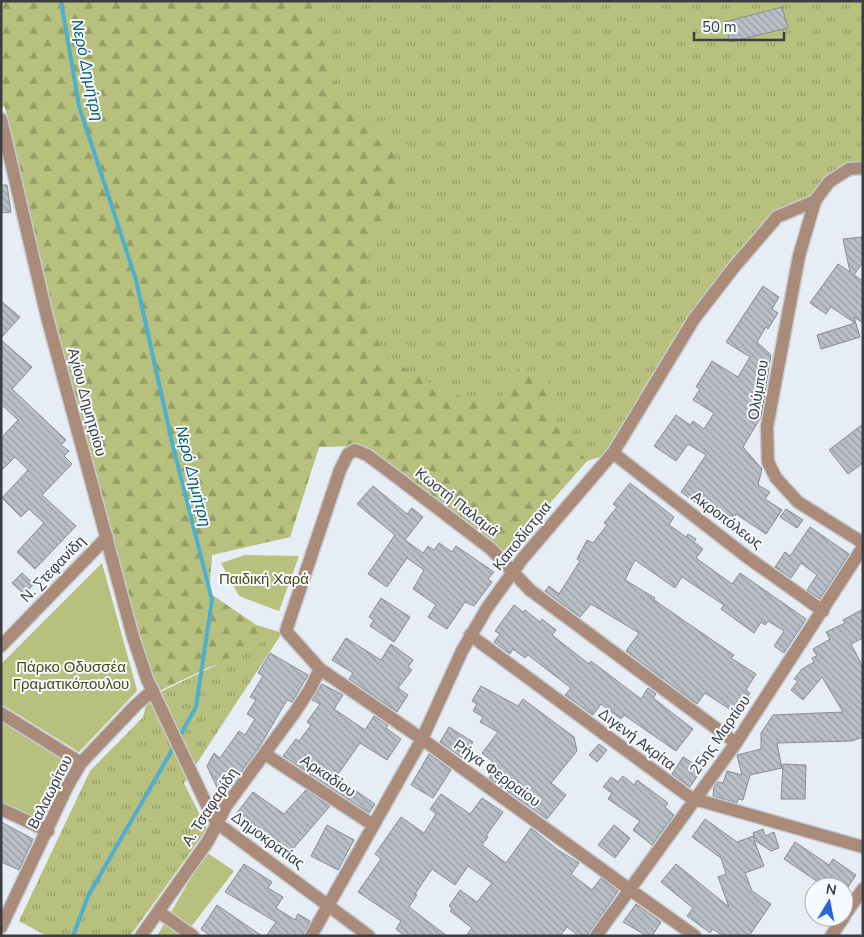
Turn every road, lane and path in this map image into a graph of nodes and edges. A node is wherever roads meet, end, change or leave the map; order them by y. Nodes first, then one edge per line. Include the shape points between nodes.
1 (1, 119) edge
2 (863, 168) edge
3 (815, 201) junction
4 (613, 453) junction
5 (107, 537) junction
6 (863, 543) edge
7 (863, 547) edge
8 (512, 572) junction
9 (822, 611) junction
10 (286, 631) joint
11 (470, 635) junction
12 (1, 646) edge
13 (320, 669) junction
14 (153, 690) junction
15 (1, 714) edge
16 (422, 739) junction
17 (736, 743) junction
18 (265, 754) junction
19 (81, 763) junction
20 (695, 800) junction
21 (1, 809) edge
22 (217, 823) junction
23 (373, 825) junction
24 (48, 831) junction
25 (863, 847) edge
26 (629, 889) junction
27 (863, 889) edge
28 (854, 902) edge
29 (329, 904) junction
30 (159, 912) junction
31 (3, 920) edge
32 (141, 936) edge
33 (193, 936) edge
34 (310, 936) edge
35 (370, 936) edge
36 (596, 936) edge
37 (695, 936) edge

1 - 5 street, Αγίου Δημητρίου via 48,317
2 - 3 street via 849,169 829,182
3 - 4 street, Καποδίστρια via 777,217 735,266 694,319
3 - 6 street, Ολύμπου via 799,256 767,427 768,462 776,478 798,502
4 - 8 street, Καποδίστρια
4 - 9 street, Ακροπόλεως
5 - 12 street, Ν. Στεφανίδη
5 - 14 street, Αγίου Δημητρίου via 133,637
7 - 9 street, 25ης Μαρτίου
8 - 10 street, Κωστή Παλαμά via 491,549 367,455 355,450 348,454 340,470
8 - 11 street, Καποδίστρια
8 - 17 street, Κωστή Παλαμά via 530,590
9 - 17 street, 25ης Μαρτίου
10 - 13 street, Ρήγα Φερραίου
11 - 16 street, Καποδίστρια
11 - 20 street, Διγενή Ακρίτα
13 - 16 street, Ρήγα Φερραίου
13 - 18 street, Α. Τσαφαρίδη
14 - 19 street, Βαλαωρίτου
14 - 22 street, Δημοκρατίας
15 - 19 street
16 - 23 street, Καποδίστρια
16 - 26 street, Ρήγα Φερραίου
17 - 20 street, 25ης Μαρτίου
18 - 22 street, Α. Τσαφαρίδη
18 - 23 street, Αρκαδίου
19 - 24 street, Βαλαωρίτου
20 - 25 street, Διγενή Ακρίτα
20 - 26 street, 25ης Μαρτίου
21 - 24 street
22 - 29 street, Δημοκρατίας
22 - 30 street, Α. Τσαφαρίδη
23 - 29 street, Καποδίστρια
24 - 31 street, Βαλαωρίτου
26 - 36 street, 25ης Μαρτίου
26 - 37 street, Ρήγα Φερραίου
27 - 28 street
29 - 34 street, Καποδίστρια
29 - 35 street, Δημοκρατίας
30 - 32 street, Α. Τσαφαρίδη
30 - 33 street

